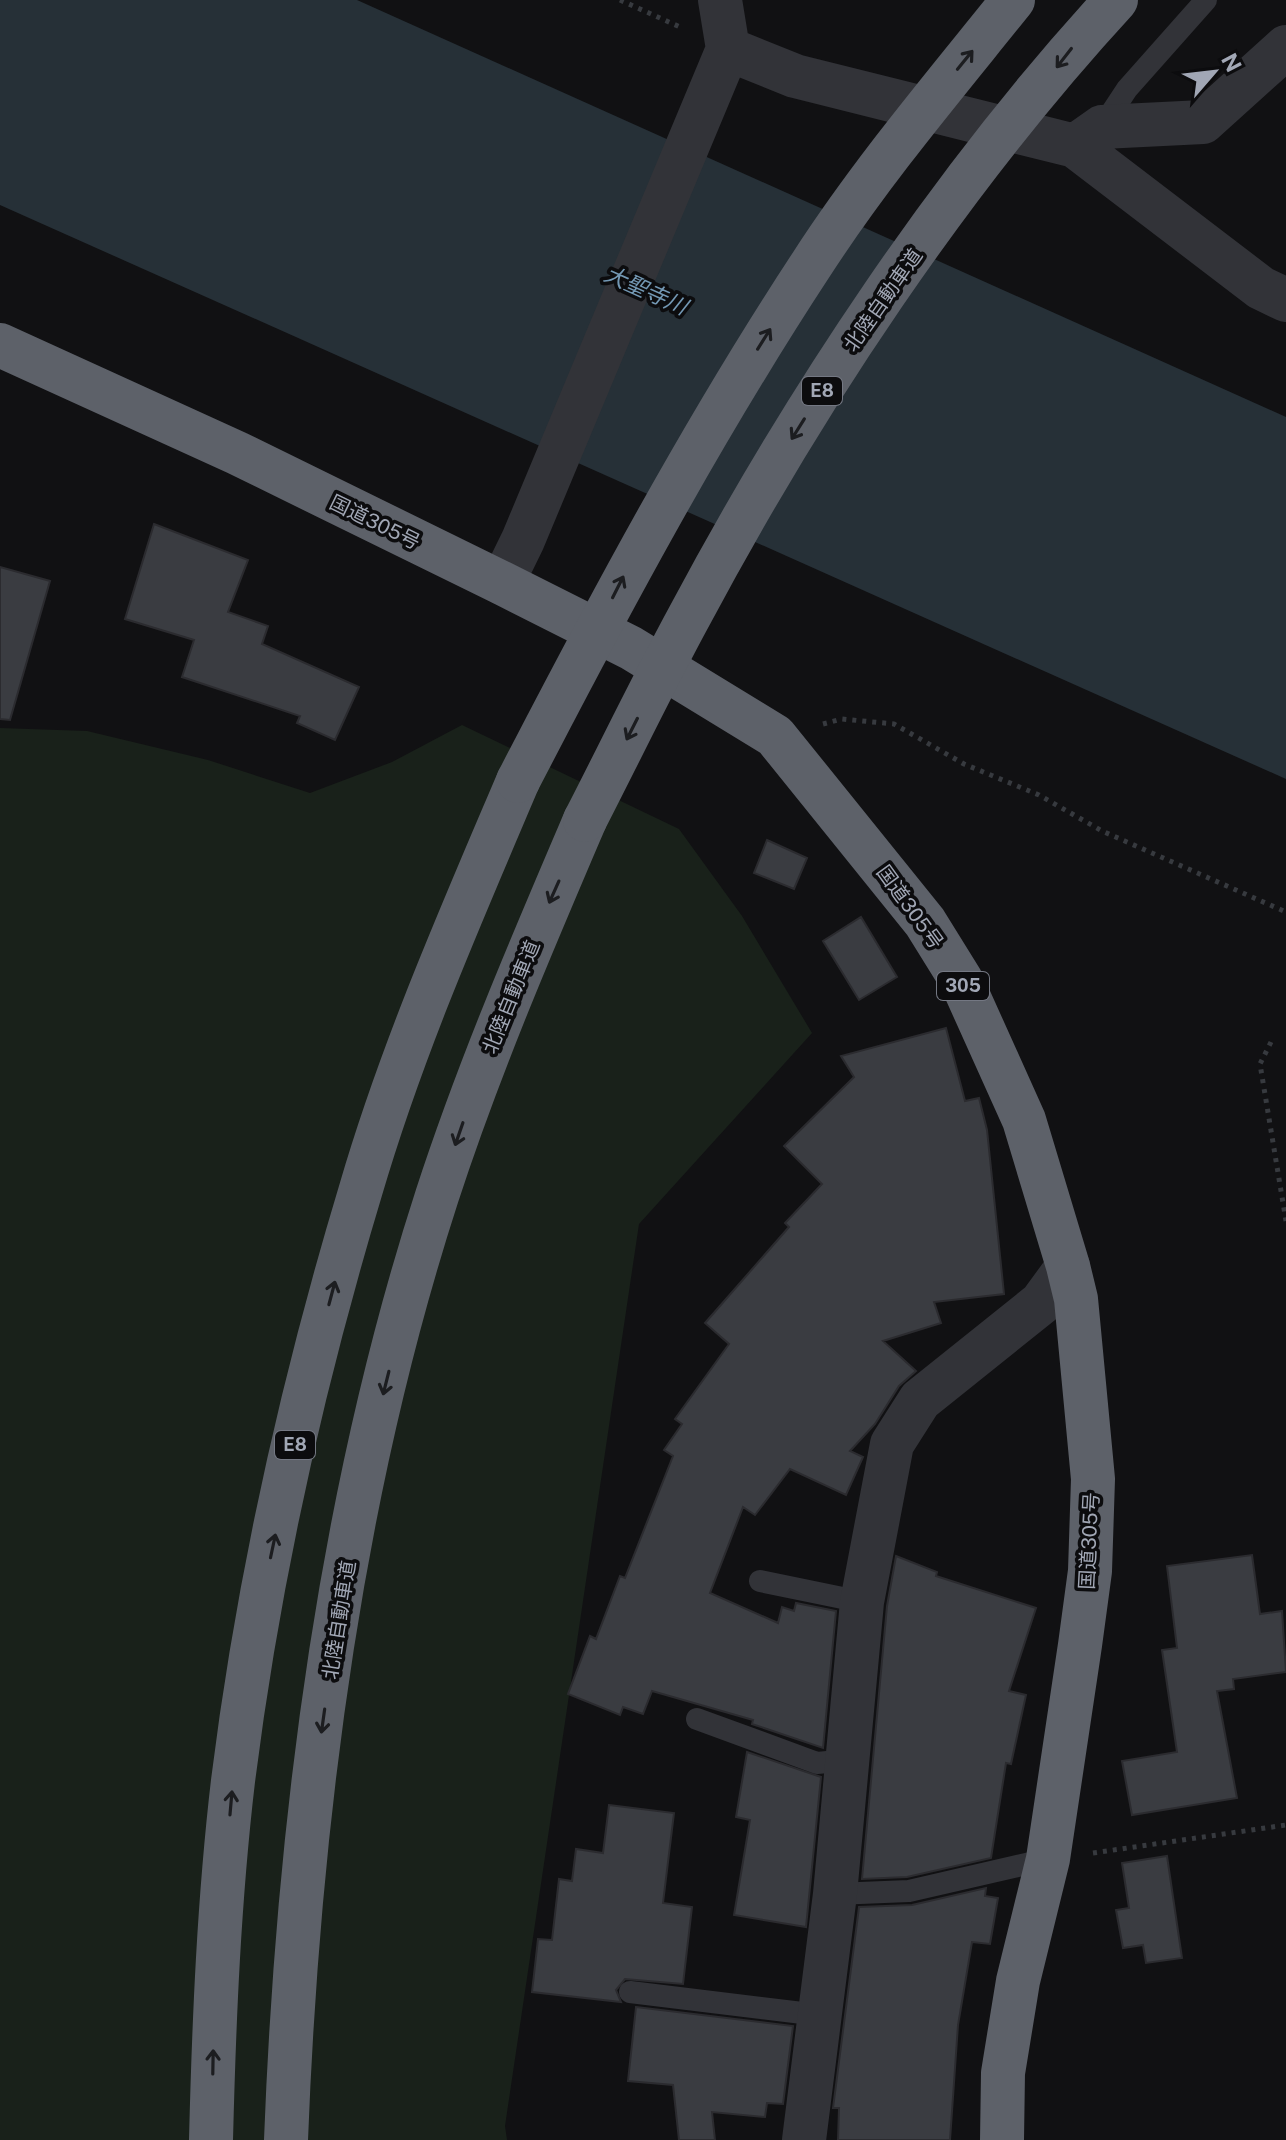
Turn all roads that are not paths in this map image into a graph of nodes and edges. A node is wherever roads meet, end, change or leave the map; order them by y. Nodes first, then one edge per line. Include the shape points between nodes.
1 (720, 0) edge
2 (1013, 0) edge
3 (1116, 0) edge
4 (1206, 0) edge
5 (1286, 47) edge
6 (728, 49) junction
7 (1088, 137) junction
8 (1286, 300) edge
9 (0, 345) edge
10 (502, 583) junction
11 (1068, 1266) junction
12 (760, 1581) dead end
13 (862, 1602) junction
14 (697, 1719) dead end
15 (848, 1760) junction
16 (1048, 1859) junction
17 (835, 1894) junction
18 (630, 1992) dead end
19 (819, 2015) junction
20 (211, 2140) edge
21 (286, 2140) edge
22 (804, 2140) edge
23 (1002, 2140) edge

1 - 6 street
20 -> 2 highway, E8, bridge via 214,1998 233,1781 269,1567 310,1374 361,1186 424,1007 518,781 715,417 804,275
3 -> 21 highway, 北陸自動車道 / E8, bridge via 1071,49 862,327 772,470 690,614 585,820 501,1014 436,1198 384,1387 344,1581 313,1785 291,1996
4 - 7 lane
5 - 7 street via 1203,122
6 - 7 street via 795,76
6 - 10 street
7 - 8 street via 1261,288
9 - 10 highway, 国道305号 / 305
10 - 11 highway, 国道305号 / 305 via 631,648 775,736 925,922 961,980 1024,1120
11 - 13 street via 1041,1303 920,1400 892,1444
11 - 16 highway, 国道305号 / 305 via 1076,1299 1093,1479 1090,1571
12 - 13 lane
13 - 15 street
14 - 15 lane via 817,1763
15 - 17 street
16 - 17 lane via 909,1891
16 - 23 highway, 国道305号 / 305 via 1018,1981 1003,2073
17 - 19 street
18 - 19 lane
19 - 22 street

